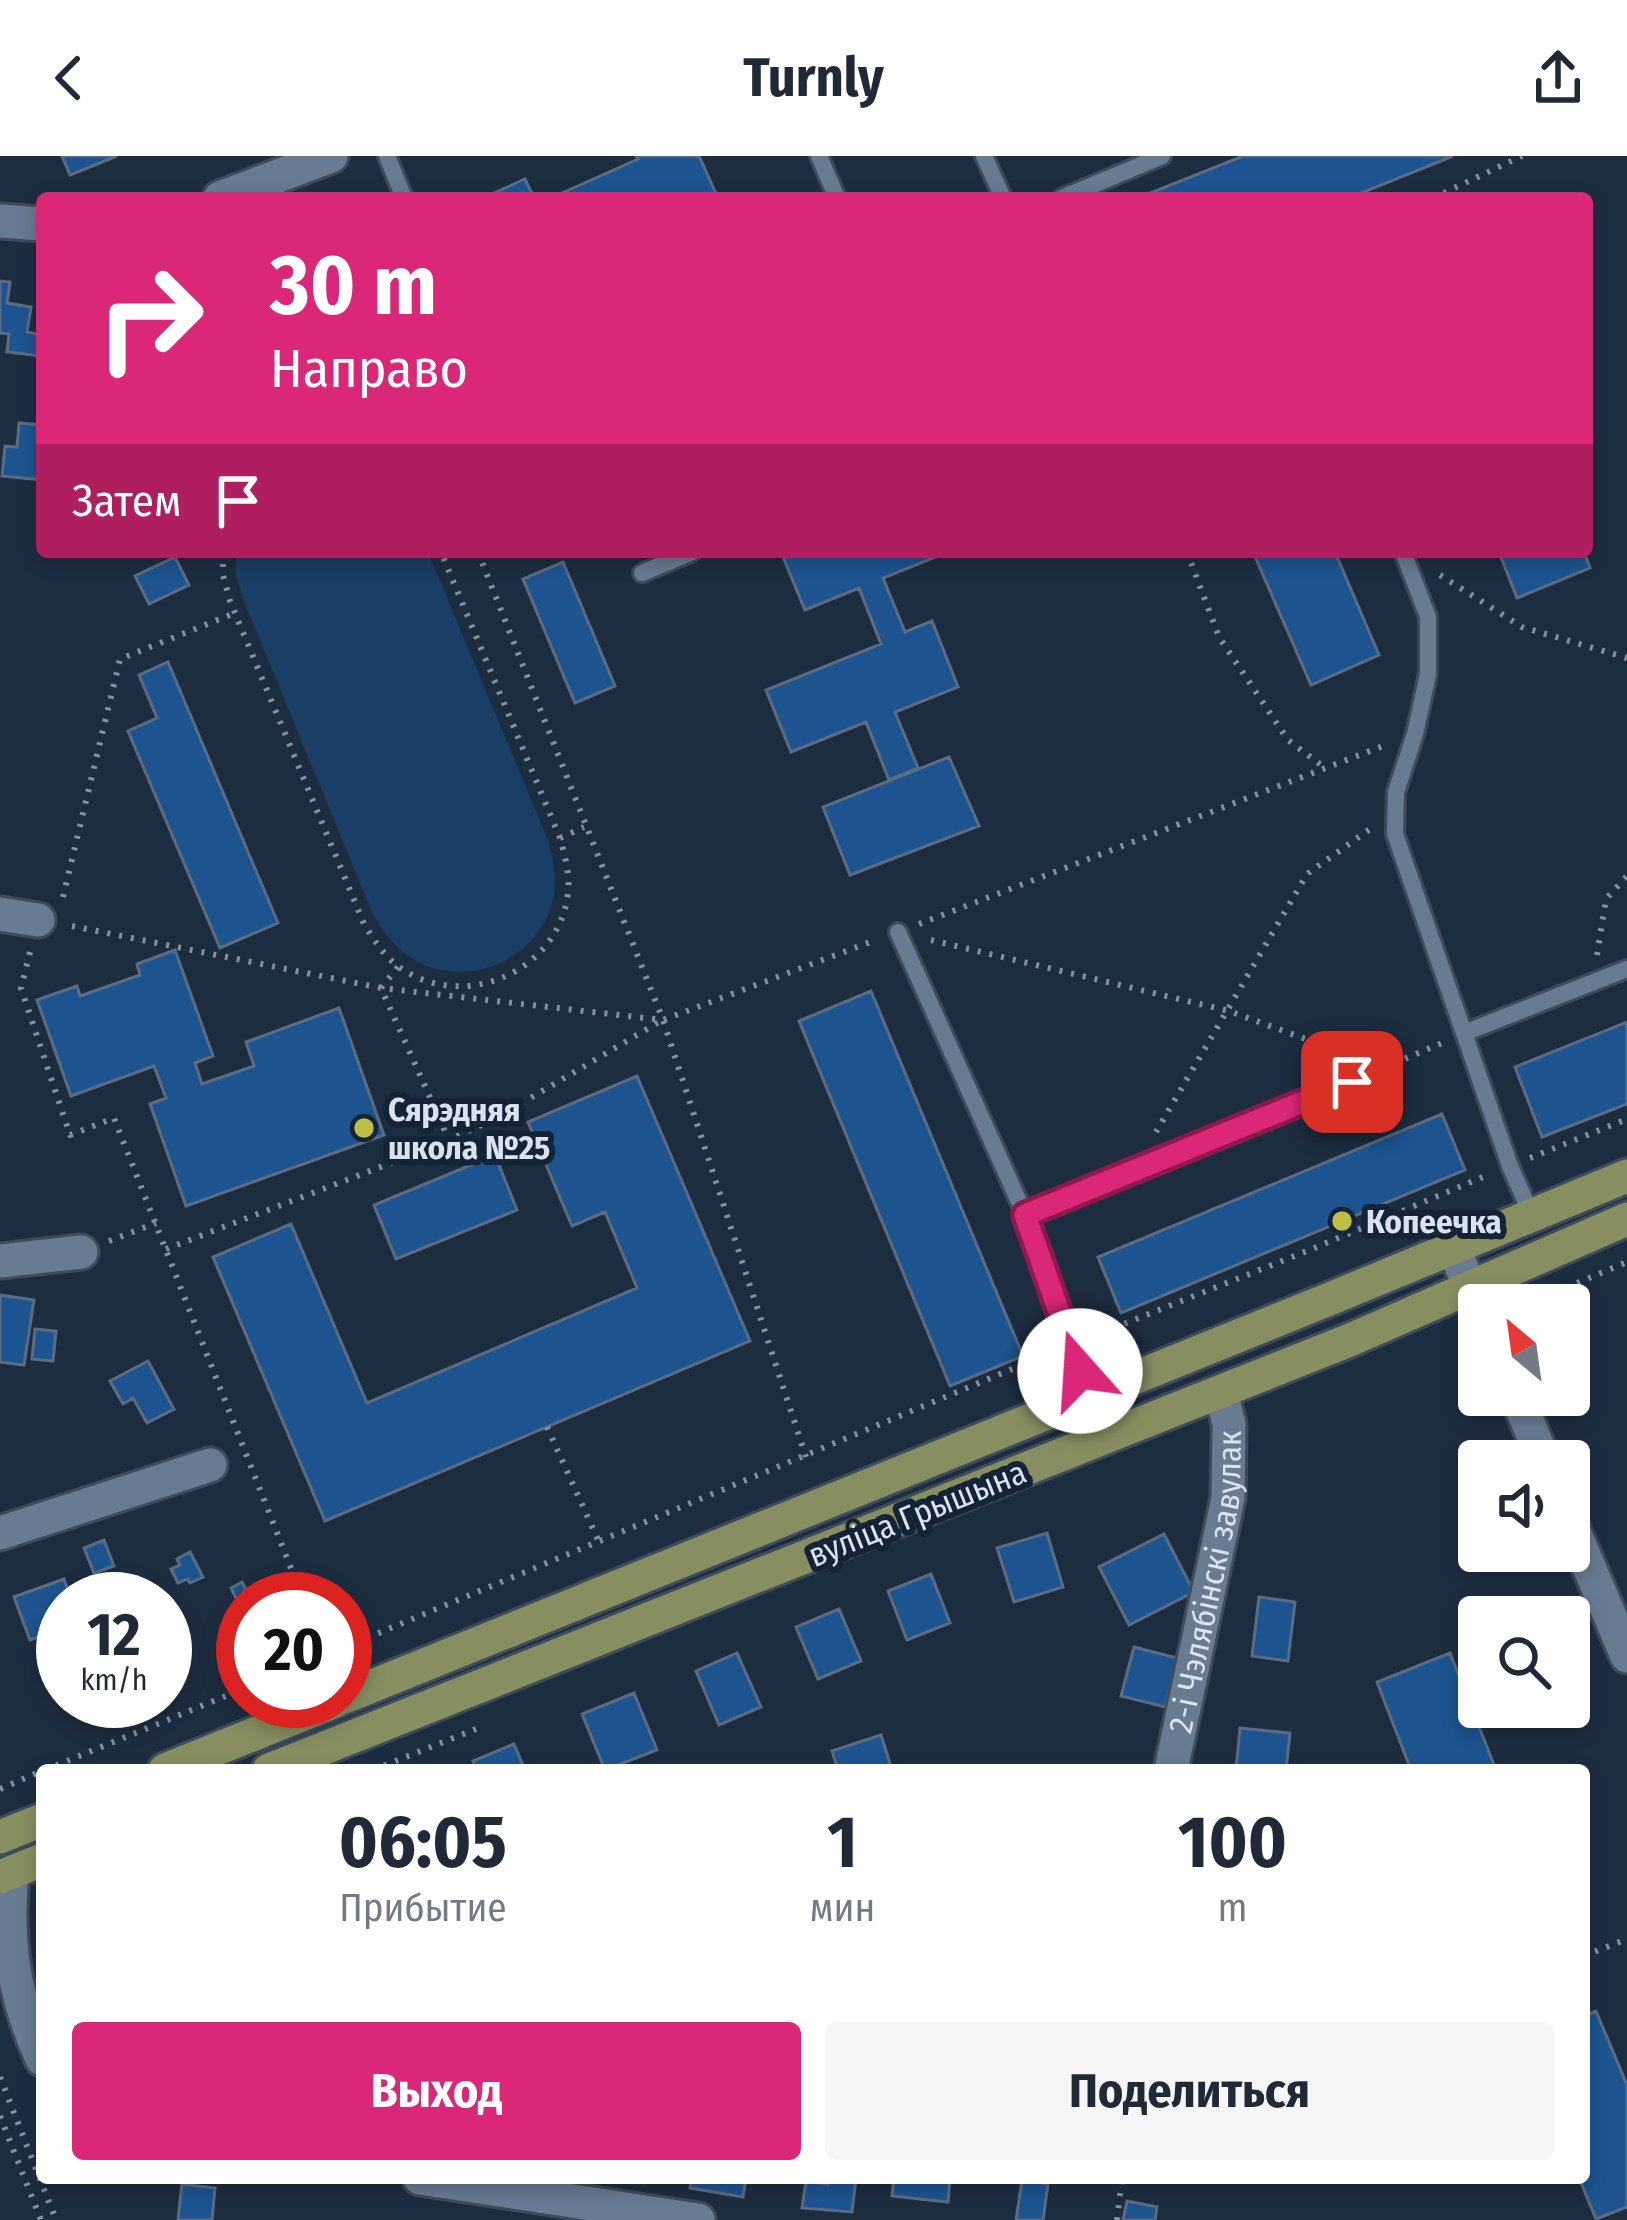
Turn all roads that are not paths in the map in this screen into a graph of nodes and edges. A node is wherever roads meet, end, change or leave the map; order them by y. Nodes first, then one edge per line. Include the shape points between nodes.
1 (331, 156) edge
2 (387, 156) edge
3 (819, 156) edge
4 (984, 156) edge
5 (1162, 156) edge
6 (236, 192) edge
7 (402, 192) edge
8 (834, 192) edge
9 (1001, 192) edge
10 (1076, 192) edge
11 (0, 221) edge
12 (36, 224) edge
13 (677, 558) edge
14 (1405, 558) edge
15 (641, 573) dead end
16 (0, 914) edge
17 (48, 921) road end
18 (898, 932) road end
19 (1627, 969) edge
20 (1465, 1033) junction
21 (1352, 1082) road end
22 (1627, 1175) edge
23 (1025, 1215) junction
24 (1532, 1216) junction
25 (1627, 1219) edge
26 (1454, 1248) junction
27 (81, 1252) road end
28 (0, 1261) edge
29 (1469, 1284) edge
30 (1500, 1284) edge
31 (1458, 1303) edge
32 (1221, 1392) junction
33 (1089, 1397) junction
34 (210, 1465) dead end
35 (0, 1533) edge
36 (1590, 1569) edge
37 (1627, 1656) edge
38 (372, 1686) edge
39 (268, 1728) edge
40 (180, 1764) edge
41 (284, 1764) edge
42 (1172, 1764) edge
43 (36, 1822) edge
44 (0, 1837) edge
45 (18, 1870) edge
46 (36, 2042) edge
47 (497, 2184) edge
48 (698, 2220) edge

1 - 6 street
2 - 7 lane
3 - 8 lane
4 - 9 lane
5 - 10 lane
11 - 12 street
13 - 15 lane
14 - 20 lane via 1428,617 1428,674 1396,792 1396,834
16 - 17 street
18 - 23 lane
19 - 20 lane
20 - 24 lane
21 - 23 lane
22 - 24 main road, вуліца Грышына
23 - 33 lane
24 - 26 main road, вуліца Грышына
25 - 30 main road, вуліца Грышына
26 - 29 street
26 - 33 main road, вуліца Грышына
27 - 28 street
31 - 32 main road, вуліца Грышына
32 - 41 main road, вуліца Грышына
32 - 42 street, 2-і Чэлябінскі завулак via 1228,1498
33 - 38 main road, вуліца Грышына
34 - 35 street
36 - 37 street
39 - 40 main road
43 - 44 main road
45 - 46 street via 8,1917 12,1975
47 - 48 street

